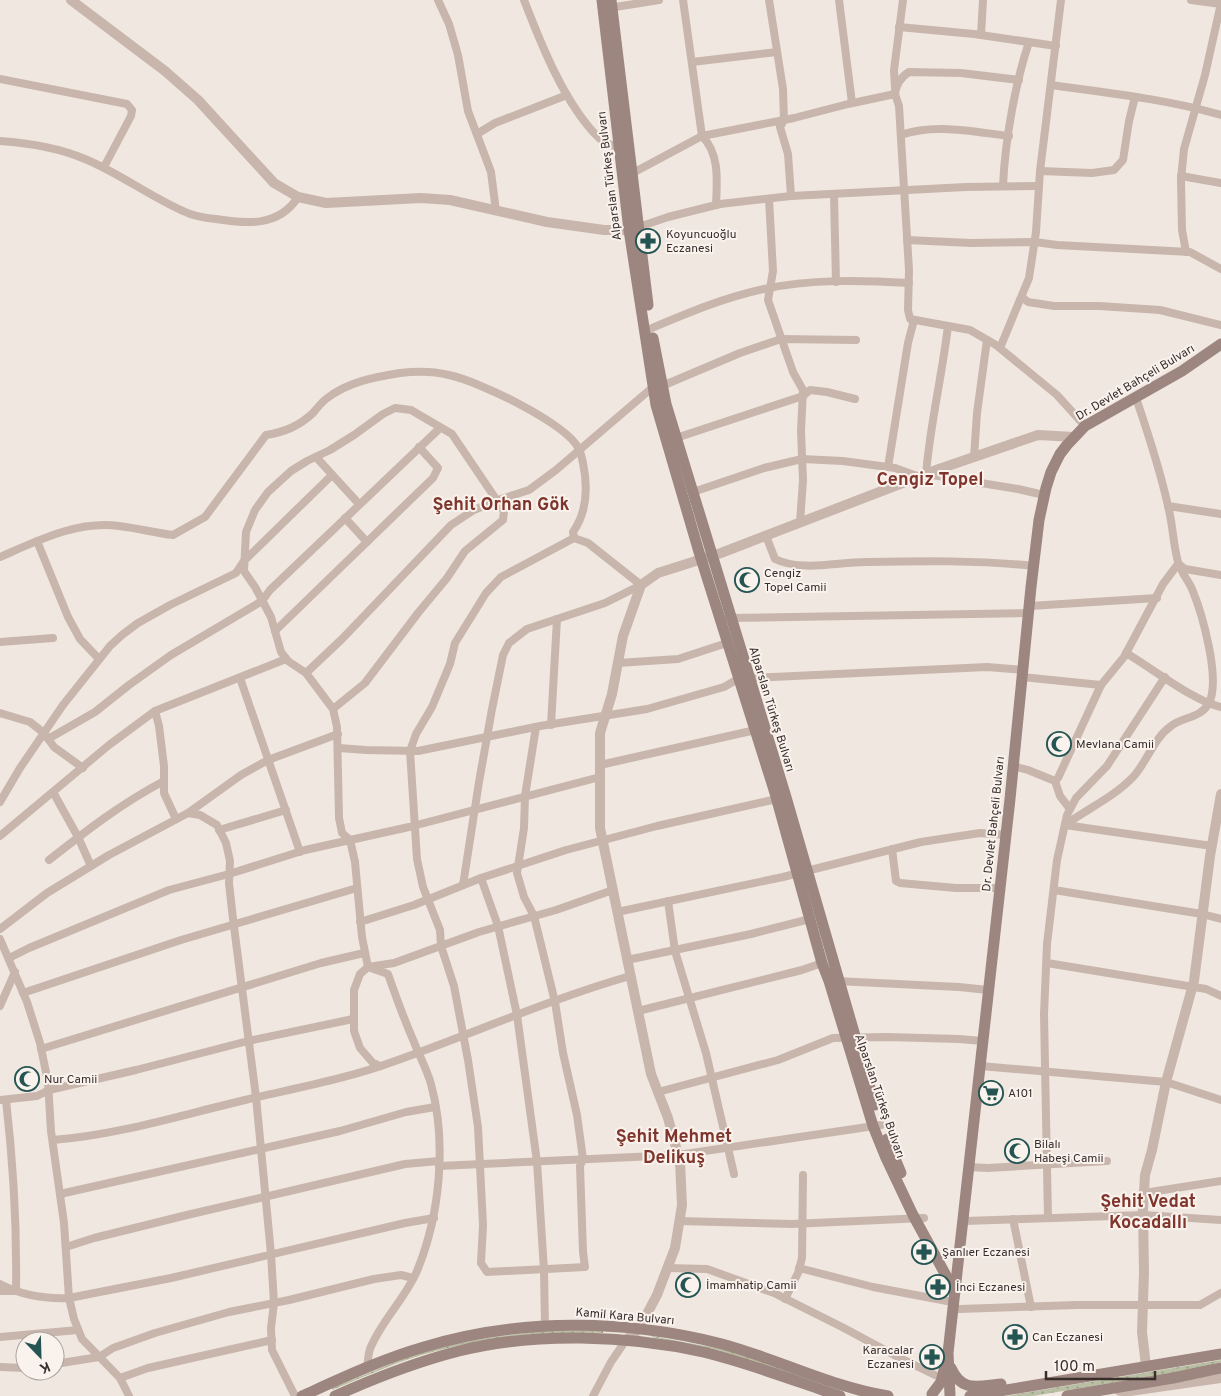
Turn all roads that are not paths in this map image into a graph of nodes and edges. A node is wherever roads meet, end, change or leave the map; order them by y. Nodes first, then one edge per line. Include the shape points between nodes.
1 (71, 0) edge
2 (438, 0) edge
3 (524, 0) edge
4 (659, 0) edge
5 (683, 0) edge
6 (769, 0) edge
7 (839, 0) edge
8 (902, 0) edge
9 (983, 0) edge
10 (1061, 0) edge
11 (1191, 0) edge
12 (607, 4) edge
13 (1221, 4) edge
14 (900, 27) junction
15 (981, 35) junction
16 (1029, 42) junction
17 (1056, 46) junction
18 (1212, 47) junction
19 (1221, 49) edge
20 (777, 52) junction
21 (692, 62) junction
22 (0, 79) edge
23 (1019, 80) junction
24 (1051, 85) junction
25 (895, 92) junction
26 (567, 95) junction
27 (1136, 97) junction
28 (852, 103) junction
29 (1196, 108) junction
30 (1221, 115) edge
31 (784, 120) junction
32 (477, 134) junction
33 (901, 135) junction
34 (702, 136) junction
35 (1008, 136) junction
36 (0, 140) edge
37 (619, 148) junction
38 (104, 167) junction
39 (1040, 171) junction
40 (627, 176) junction
41 (1181, 176) junction
42 (1221, 183) edge
43 (1002, 186) junction
44 (1040, 186) junction
45 (903, 191) junction
46 (834, 195) junction
47 (791, 196) junction
48 (298, 197) junction
49 (769, 199) junction
50 (716, 205) junction
51 (496, 211) junction
52 (633, 229) junction
53 (907, 240) junction
54 (1034, 242) junction
55 (1186, 252) junction
56 (1221, 269) edge
57 (836, 282) junction
58 (909, 283) junction
59 (771, 288) junction
60 (1022, 296) junction
61 (914, 320) junction
62 (1221, 325) edge
63 (948, 326) junction
64 (648, 329) junction
65 (780, 339) junction
66 (856, 340) dead end
67 (987, 340) junction
68 (1221, 344) edge
69 (1000, 348) junction
70 (657, 386) junction
71 (803, 396) junction
72 (1136, 398) junction
73 (855, 399) dead end
74 (1085, 426) junction
75 (440, 428) junction
76 (1074, 437) junction
77 (676, 438) junction
78 (419, 447) junction
79 (580, 449) junction
80 (316, 456) junction
81 (974, 457) junction
82 (802, 459) junction
83 (888, 467) junction
84 (332, 474) junction
85 (923, 475) junction
86 (692, 492) junction
87 (1044, 495) junction
88 (497, 500) junction
89 (359, 504) junction
90 (1168, 506) junction
91 (1221, 514) edge
92 (345, 518) junction
93 (800, 523) junction
94 (766, 536) junction
95 (574, 538) junction
96 (38, 541) junction
97 (367, 542) junction
98 (0, 556) edge
99 (706, 558) junction
100 (244, 561) junction
101 (1178, 564) junction
102 (1034, 566) junction
103 (1221, 575) edge
104 (641, 585) junction
105 (1156, 598) junction
106 (262, 601) junction
107 (1029, 609) junction
108 (725, 618) junction
109 (557, 619) junction
110 (275, 631) junction
111 (53, 638) dead end
112 (0, 642) edge
113 (727, 643) junction
114 (1126, 653) junction
115 (100, 659) junction
116 (286, 659) junction
117 (618, 664) junction
118 (306, 673) junction
119 (1022, 674) junction
120 (1164, 677) junction
121 (240, 678) junction
122 (744, 679) junction
123 (1102, 685) junction
124 (1209, 702) junction
125 (1221, 706) edge
126 (333, 708) junction
127 (155, 711) junction
128 (0, 712) edge
129 (605, 716) junction
130 (551, 724) junction
131 (536, 727) junction
132 (759, 729) junction
133 (338, 734) junction
134 (46, 736) junction
135 (488, 738) junction
136 (338, 748) junction
137 (410, 751) junction
138 (268, 760) junction
139 (600, 765) junction
140 (1013, 766) junction
141 (83, 768) junction
142 (600, 777) junction
143 (164, 781) junction
144 (1055, 781) junction
145 (53, 792) junction
146 (1221, 794) edge
147 (526, 796) junction
148 (781, 798) junction
149 (0, 802) edge
150 (475, 809) junction
151 (1070, 809) junction
152 (286, 810) junction
153 (188, 813) junction
154 (176, 819) junction
155 (416, 825) junction
156 (1064, 825) junction
157 (220, 830) junction
158 (1, 832) edge
159 (1006, 835) junction
160 (78, 837) junction
161 (603, 839) junction
162 (350, 840) junction
163 (1212, 846) junction
164 (892, 849) junction
165 (300, 852) junction
166 (49, 860) dead end
167 (519, 865) junction
168 (91, 866) junction
169 (802, 872) junction
170 (230, 874) junction
171 (481, 878) junction
172 (464, 885) junction
173 (357, 888) junction
174 (1000, 888) junction
175 (613, 890) junction
176 (1054, 890) junction
177 (428, 899) junction
178 (668, 901) junction
179 (617, 912) junction
180 (1202, 914) junction
181 (534, 916) junction
182 (1221, 918) edge
183 (810, 919) junction
184 (360, 922) junction
185 (233, 925) junction
186 (498, 926) junction
187 (0, 928) edge
188 (0, 939) edge
189 (441, 946) junction
190 (675, 951) junction
191 (364, 953) junction
192 (9, 958) junction
193 (627, 960) junction
194 (822, 963) junction
195 (1047, 963) junction
196 (368, 967) junction
197 (15, 972) junction
198 (630, 976) junction
199 (834, 981) junction
200 (242, 987) junction
201 (1193, 988) junction
202 (988, 990) junction
203 (23, 992) junction
204 (1221, 996) edge
205 (688, 998) junction
206 (555, 1002) junction
207 (0, 1006) edge
208 (638, 1011) junction
209 (517, 1015) junction
210 (353, 1018) junction
211 (463, 1035) junction
212 (850, 1038) junction
213 (248, 1041) junction
214 (983, 1041) junction
215 (41, 1049) junction
216 (418, 1052) junction
217 (380, 1066) junction
218 (980, 1066) junction
219 (1046, 1070) junction
220 (711, 1078) junction
221 (1166, 1082) junction
222 (48, 1090) junction
223 (658, 1092) junction
224 (256, 1097) junction
225 (3, 1100) edge
226 (1221, 1100) edge
227 (435, 1107) junction
228 (877, 1125) junction
229 (53, 1140) junction
230 (260, 1148) junction
231 (728, 1148) junction
232 (678, 1155) junction
233 (583, 1159) junction
234 (1107, 1161) dead end
235 (537, 1162) junction
236 (439, 1164) junction
237 (1048, 1164) junction
238 (479, 1165) junction
239 (968, 1166) junction
240 (734, 1174) dead end
241 (803, 1175) dead end
242 (1221, 1182) edge
243 (1144, 1193) junction
244 (60, 1194) junction
245 (265, 1197) junction
246 (1144, 1215) junction
247 (434, 1218) junction
248 (920, 1218) junction
249 (1048, 1218) junction
250 (1013, 1219) junction
251 (1221, 1220) edge
252 (964, 1221) junction
253 (680, 1222) junction
254 (803, 1224) junction
255 (66, 1248) junction
256 (271, 1254) junction
257 (667, 1268) junction
258 (799, 1268) junction
259 (544, 1270) junction
260 (413, 1278) junction
261 (0, 1284) edge
262 (0, 1291) edge
263 (16, 1291) junction
264 (955, 1292) junction
265 (1221, 1293) edge
266 (69, 1298) junction
267 (785, 1299) junction
268 (947, 1301) dead end
269 (274, 1303) junction
270 (1143, 1305) junction
271 (1031, 1307) junction
272 (960, 1309) dead end
273 (545, 1326) junction
274 (639, 1329) junction
275 (78, 1330) junction
276 (0, 1337) edge
277 (272, 1340) junction
278 (626, 1340) junction
279 (1221, 1354) edge
280 (99, 1358) junction
281 (949, 1359) junction
282 (65, 1363) edge
283 (1146, 1366) junction
284 (0, 1367) edge
285 (15, 1368) edge
286 (367, 1368) junction
287 (1221, 1368) edge
288 (120, 1378) junction
289 (941, 1378) junction
290 (1221, 1378) edge
291 (1055, 1381) junction
292 (1115, 1388) junction
293 (595, 1395) edge
294 (931, 1395) edge
295 (129, 1396) edge
296 (295, 1396) edge
297 (302, 1396) edge
298 (335, 1396) edge
299 (840, 1396) edge
300 (888, 1396) edge
301 (950, 1396) edge
302 (970, 1396) edge
303 (1067, 1396) edge

1 - 48 street via 165,70 198,100 274,183
2 - 32 street via 449,24 468,112
3 - 26 street via 540,42
4 - 12 street
5 - 21 street
6 - 20 street
7 - 28 street
8 - 14 street
9 - 15 street
10 - 17 street
11 - 13 street
12 - 37 main road, Alparslan Türkeş Bulvarı
12 - 40 main road, Alparslan Türkeş Bulvarı
13 - 18 street
14 - 15 street
14 - 25 street via 894,70
15 - 16 street
16 - 17 street
16 - 23 street
17 - 24 street
18 - 19 street
18 - 29 street
20 - 21 street
20 - 31 street
21 - 34 street
22 - 38 street via 127,104 132,110 131,116
23 - 25 street via 961,73 909,72 903,76
23 - 35 street
24 - 27 street
24 - 39 street
25 - 28 street
25 - 33 street
26 - 32 street via 495,123
26 - 37 street via 576,112 600,140
27 - 29 street
27 - 39 street via 1122,160 1114,170 1092,173
28 - 31 street
29 - 30 street
29 - 41 street via 1184,149
31 - 34 street
31 - 47 street via 780,127 788,154
32 - 51 street via 491,172
33 - 35 street via 913,130 944,129
33 - 45 street
34 - 40 street
34 - 50 street via 714,158
35 - 43 street
36 - 38 street via 58,150
37 - 40 main road, Alparslan Türkeş Bulvarı
38 - 48 street via 188,214 240,223 254,223 272,217 288,209
39 - 44 street
40 - 52 main road, Alparslan Türkeş Bulvarı
41 - 42 street
41 - 55 street via 1182,230
43 - 44 street
43 - 45 street
44 - 54 street
45 - 46 street
45 - 53 street
46 - 47 street
46 - 57 street
47 - 49 street
48 - 51 street via 326,203 421,198 450,200
49 - 50 street
49 - 59 street
50 - 52 street
51 - 52 street via 604,230
52 - 64 main road, Alparslan Türkeş Bulvarı
53 - 54 street
53 - 58 street
54 - 55 street
54 - 60 street via 1029,278
55 - 56 street
57 - 58 street
57 - 59 street
58 - 61 street via 908,310 910,319
59 - 64 street via 721,300
59 - 65 street via 768,300
60 - 62 street via 1028,302 1054,306 1160,310
60 - 69 street
61 - 63 street
61 - 83 street
63 - 67 street via 970,330
63 - 85 street
64 - 70 main road, Alparslan Türkeş Bulvarı
65 - 66 street
65 - 70 street
65 - 71 street
67 - 69 street
67 - 81 street
68 - 72 main road, Dr. Devlet Bahçeli Bulvarı
69 - 74 street via 1057,395
70 - 77 main road, Alparslan Türkeş Bulvarı
70 - 79 street
70 - 99 main road, Alparslan Türkeş Bulvarı via 656,405
71 - 73 street via 810,390
71 - 77 street
71 - 82 street
72 - 74 main road, Dr. Devlet Bahçeli Bulvarı
72 - 90 street
74 - 76 main road, Dr. Devlet Bahçeli Bulvarı
75 - 78 street
75 - 80 street via 411,410 395,408
75 - 88 street via 452,434
76 - 81 street via 1038,434
76 - 87 main road, Dr. Devlet Bahçeli Bulvarı via 1060,454
77 - 86 main road, Alparslan Türkeş Bulvarı
78 - 89 street
78 - 97 street via 438,468 433,478
79 - 88 street via 529,490
79 - 95 street via 586,493 580,522 573,532
79 - 96 street via 566,432 542,416 472,383 450,375 422,372 384,376 341,389 325,399 297,426 266,435 205,517 173,535 118,526 87,526
80 - 84 street
80 - 100 street via 291,471 268,492 255,510 246,532
81 - 85 street
82 - 83 street
82 - 86 street
82 - 93 street
83 - 85 street
84 - 89 street
84 - 100 street
85 - 87 street
85 - 93 street
86 - 99 main road, Alparslan Türkeş Bulvarı
87 - 102 main road, Dr. Devlet Bahçeli Bulvarı
88 - 118 street via 451,525
88 - 126 street via 504,511 503,520 465,550 447,578 364,683
89 - 92 street
90 - 91 street
90 - 101 street
92 - 97 street
92 - 106 street
93 - 94 street
94 - 99 street
94 - 102 street via 775,559 786,564 928,562
95 - 104 street via 588,543
95 - 137 street via 501,577 486,592 455,643 447,671
96 - 98 street
96 - 115 street via 68,617 80,639
97 - 110 street
99 - 104 street via 658,573
99 - 108 main road, Alparslan Türkeş Bulvarı
100 - 106 street via 244,571
100 - 115 street via 236,573 138,623
101 - 103 street
101 - 105 street
101 - 124 street via 1192,590 1210,645 1212,675
102 - 107 main road, Dr. Devlet Bahçeli Bulvarı
104 - 109 street via 605,603
104 - 117 street via 623,636
105 - 107 street
105 - 114 street
106 - 110 street
106 - 134 street via 171,656 95,712
107 - 108 street
107 - 119 main road, Dr. Devlet Bahçeli Bulvarı
108 - 113 main road, Alparslan Türkeş Bulvarı
108 - 122 main road, Alparslan Türkeş Bulvarı
109 - 130 street
109 - 135 street via 527,629 509,644 503,655
110 - 116 street
111 - 112 street
113 - 117 street via 678,659
113 - 122 main road, Alparslan Türkeş Bulvarı
114 - 120 street
114 - 123 street
115 - 134 street via 63,705
116 - 118 street
116 - 121 street
117 - 129 street
118 - 126 street
119 - 122 street via 987,667
119 - 123 street
119 - 140 main road, Dr. Devlet Bahçeli Bulvarı
120 - 124 street
120 - 151 street via 1107,766 1076,798
121 - 127 street
121 - 138 street
122 - 129 street via 647,709
122 - 132 main road, Alparslan Türkeş Bulvarı
123 - 144 street
124 - 125 street
124 - 156 street via 1195,716 1171,726 1133,777
126 - 133 street
127 - 141 street
127 - 143 street via 160,726
128 - 134 street via 30,722
129 - 130 street
129 - 139 street via 600,733
130 - 131 street
131 - 135 street
131 - 147 street
132 - 139 street
132 - 148 main road, Alparslan Türkeş Bulvarı
133 - 136 street
133 - 138 street
134 - 141 street via 54,747
134 - 149 street via 20,768
135 - 137 street
135 - 150 street
136 - 137 street
136 - 162 street via 339,818 342,833
137 - 155 street
138 - 152 street
138 - 153 street
139 - 142 street
140 - 144 street
140 - 159 main road, Dr. Devlet Bahçeli Bulvarı
141 - 145 street
142 - 147 street
142 - 161 street
143 - 154 street via 164,793
143 - 160 street via 134,797
144 - 151 street via 1060,796
145 - 158 street
145 - 160 street
146 - 163 street
147 - 150 street
147 - 167 street
148 - 161 street
148 - 169 main road, Alparslan Türkeş Bulvarı
150 - 155 street
150 - 172 street
151 - 156 street
152 - 157 street
152 - 165 street
153 - 154 street
153 - 157 street via 200,815
154 - 168 street
155 - 162 street
155 - 177 street via 417,859
156 - 163 street
156 - 176 street
157 - 170 street via 226,843
159 - 164 street via 980,833
159 - 174 main road, Dr. Devlet Bahçeli Bulvarı
160 - 166 street
160 - 168 street
161 - 167 street
161 - 175 street
162 - 165 street
162 - 173 street
163 - 180 street
164 - 169 street
164 - 174 street via 896,881 900,883
165 - 170 street
167 - 171 street
167 - 181 street via 517,873 524,897
168 - 187 street via 47,892
169 - 178 street
169 - 183 main road, Alparslan Türkeş Bulvarı
169 - 199 main road, Alparslan Türkeş Bulvarı
170 - 185 street
170 - 192 street via 170,890
171 - 172 street
171 - 186 street
172 - 177 street
173 - 184 street
173 - 185 street
174 - 202 main road, Dr. Devlet Bahçeli Bulvarı
175 - 179 street
175 - 181 street
176 - 180 street
176 - 195 street
177 - 184 street
177 - 189 street via 440,930
178 - 179 street
178 - 190 street
179 - 193 street
180 - 182 street
180 - 201 street
181 - 186 street
181 - 206 street
183 - 190 street
183 - 194 main road, Alparslan Türkeş Bulvarı
184 - 191 street
185 - 200 street
185 - 203 street
186 - 189 street
186 - 209 street
188 - 192 street
189 - 196 street via 394,963
189 - 211 street via 454,986
190 - 193 street
190 - 205 street
191 - 196 street
191 - 200 street
192 - 197 street
193 - 198 street
194 - 199 main road, Alparslan Türkeş Bulvarı
194 - 205 street
195 - 201 street
195 - 219 street via 1044,1014
196 - 210 street via 360,974 354,990
196 - 216 street via 388,974
197 - 203 street
197 - 207 street
198 - 206 street
198 - 208 street
199 - 202 street
199 - 212 main road, Alparslan Türkeş Bulvarı
200 - 213 street
200 - 215 street
201 - 204 street via 1206,989
201 - 221 street
202 - 214 main road, Dr. Devlet Bahçeli Bulvarı
203 - 215 street
205 - 208 street
205 - 220 street
206 - 209 street
206 - 233 street
208 - 223 street
209 - 211 street
209 - 235 street
210 - 213 street
210 - 217 street via 360,1048
211 - 216 street
211 - 238 street via 478,1127
212 - 214 street
212 - 220 street via 833,1038 778,1060
212 - 228 main road, Alparslan Türkeş Bulvarı
213 - 222 street
213 - 224 street
214 - 218 main road, Dr. Devlet Bahçeli Bulvarı
215 - 222 street
216 - 217 street
216 - 227 street via 431,1084
217 - 224 street
218 - 219 street
218 - 239 main road, Dr. Devlet Bahçeli Bulvarı
219 - 221 street
219 - 237 street
220 - 223 street
220 - 231 street
221 - 226 street
221 - 243 street via 1145,1175
222 - 225 street via 37,1096
222 - 229 street
223 - 232 street
224 - 229 street via 174,1118 78,1138
224 - 230 street
225 - 263 street via 14,1213
227 - 230 street
227 - 236 street
228 - 231 street
228 - 248 main road, Alparslan Türkeş Bulvarı via 892,1172
229 - 244 street
230 - 244 street
230 - 245 street
231 - 232 street
231 - 240 street
232 - 233 street
232 - 253 street via 682,1205
233 - 235 street
233 - 259 street via 580,1166 585,1267
234 - 237 street
235 - 238 street
235 - 259 street
236 - 238 street
236 - 245 street via 405,1164
236 - 247 street
237 - 239 street
237 - 249 street
238 - 259 street via 483,1225 481,1263 484,1268 487,1272
239 - 252 main road, Dr. Devlet Bahçeli Bulvarı
241 - 254 street
242 - 243 street
243 - 246 street
244 - 255 street
245 - 255 street via 94,1238
245 - 256 street
246 - 249 street
246 - 251 street
246 - 270 street
247 - 256 street
247 - 260 street
248 - 254 street
248 - 264 main road, Alparslan Türkeş Bulvarı
249 - 250 street
250 - 252 street
250 - 271 street
252 - 264 main road, Dr. Devlet Bahçeli Bulvarı
253 - 254 street
253 - 257 street
254 - 258 street
255 - 266 street
256 - 266 street
256 - 269 street
257 - 267 street via 706,1269
257 - 274 street
258 - 267 street
258 - 268 street
259 - 273 street
260 - 269 street via 401,1275 374,1279
260 - 286 street via 378,1332 369,1351
261 - 263 street
262 - 263 street
263 - 266 street
264 - 281 main road, Dr. Devlet Bahçeli Bulvarı
265 - 270 street via 1200,1306
266 - 275 street
267 - 289 street
269 - 277 street
269 - 280 street via 156,1333 113,1348
270 - 271 street
270 - 283 street
271 - 272 street
273 - 274 main road, Kamil Kara Bulvarı via 594,1325
273 - 286 main road, Kamil Kara Bulvarı via 453,1339
274 - 278 street
274 - 300 main road, Kamil Kara Bulvarı via 694,1337
275 - 276 street
275 - 280 street
277 - 288 street via 148,1368
277 - 296 street via 272,1350
278 - 293 street
278 - 298 main road, Kamil Kara Bulvarı via 564,1339 454,1352 402,1368
278 - 299 main road, Kamil Kara Bulvarı via 719,1356
279 - 283 main road
280 - 282 street
280 - 288 street
281 - 289 main road
281 - 291 main road via 958,1380 971,1386
281 - 301 main road, Dr. Devlet Bahçeli Bulvarı
283 - 291 main road
284 - 285 street
286 - 297 main road, Kamil Kara Bulvarı
287 - 292 main road
288 - 295 street
289 - 294 main road
290 - 292 street via 1125,1392
291 - 302 main road
292 - 303 main road
294 - 301 main road via 940,1392

